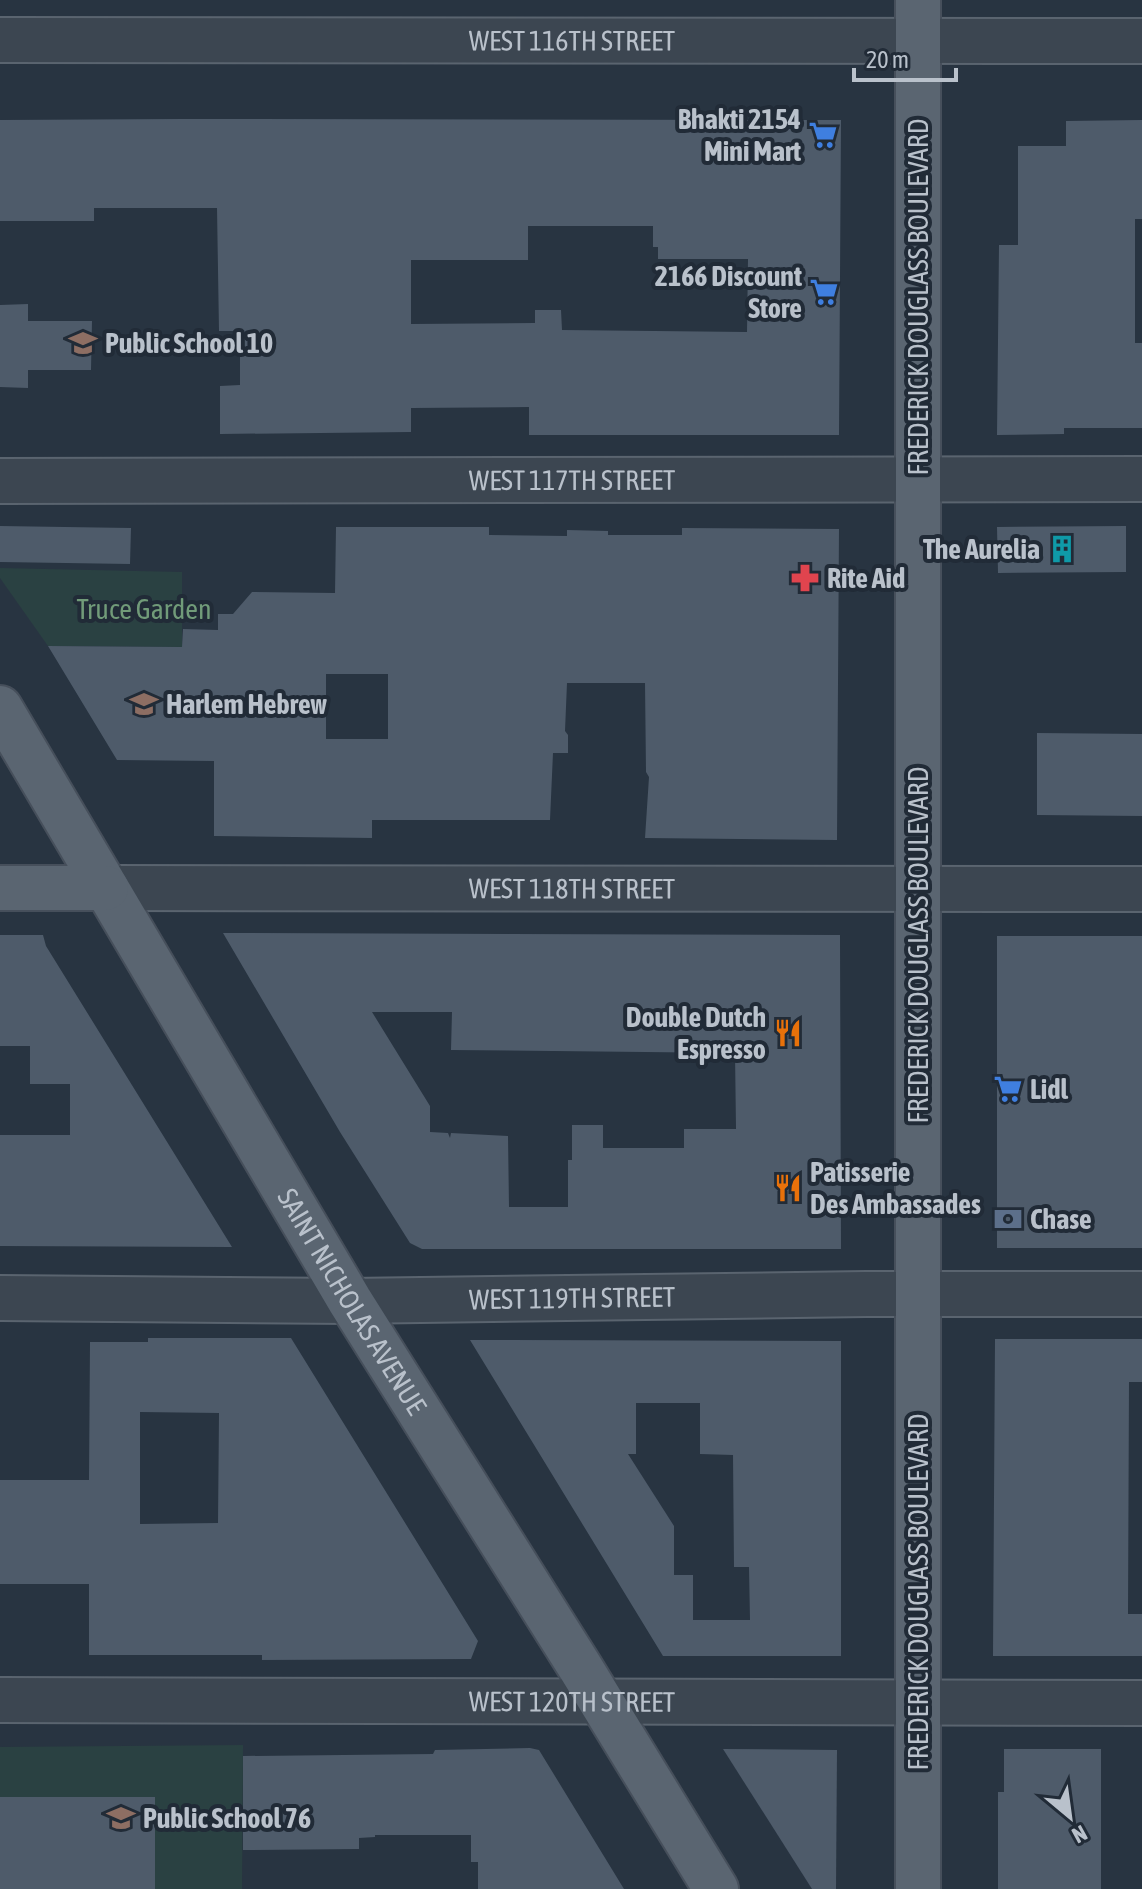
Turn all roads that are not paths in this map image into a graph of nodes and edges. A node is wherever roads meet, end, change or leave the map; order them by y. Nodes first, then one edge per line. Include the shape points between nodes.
1 (918, 20) edge
2 (0, 40) edge
3 (1142, 41) edge
4 (917, 479) junction
5 (1142, 479) edge
6 (0, 481) edge
7 (0, 708) edge
8 (0, 888) edge
9 (106, 888) junction
10 (1142, 889) edge
11 (917, 890) junction
12 (918, 1294) junction
13 (1142, 1294) edge
14 (0, 1298) edge
15 (350, 1301) junction
16 (0, 1700) edge
17 (601, 1701) junction
18 (918, 1702) junction
19 (1142, 1703) edge
20 (716, 1889) edge
21 (918, 1889) edge

1 - 2 street, WEST 116TH STREET
1 - 3 street, WEST 116TH STREET
1 - 4 main road, FREDERICK DOUGLASS BOULEVARD
4 - 5 street, WEST 117TH STREET
4 - 6 street, WEST 117TH STREET
4 - 11 main road, FREDERICK DOUGLASS BOULEVARD
7 - 9 main road, SAINT NICHOLAS AVENUE
8 - 9 main road, WEST 118TH STREET
9 - 11 street, WEST 118TH STREET
9 - 15 main road, SAINT NICHOLAS AVENUE
10 - 11 street, WEST 118TH STREET
11 - 12 main road, FREDERICK DOUGLASS BOULEVARD
12 - 13 street, WEST 119TH STREET
12 - 15 street, WEST 119TH STREET
12 - 18 main road, FREDERICK DOUGLASS BOULEVARD
14 - 15 street, WEST 119TH STREET
15 - 17 main road, SAINT NICHOLAS AVENUE
16 - 17 street, WEST 120TH STREET
17 - 18 street, WEST 120TH STREET
17 - 20 main road, SAINT NICHOLAS AVENUE
18 - 19 street, WEST 120TH STREET
18 - 21 main road, FREDERICK DOUGLASS BOULEVARD

